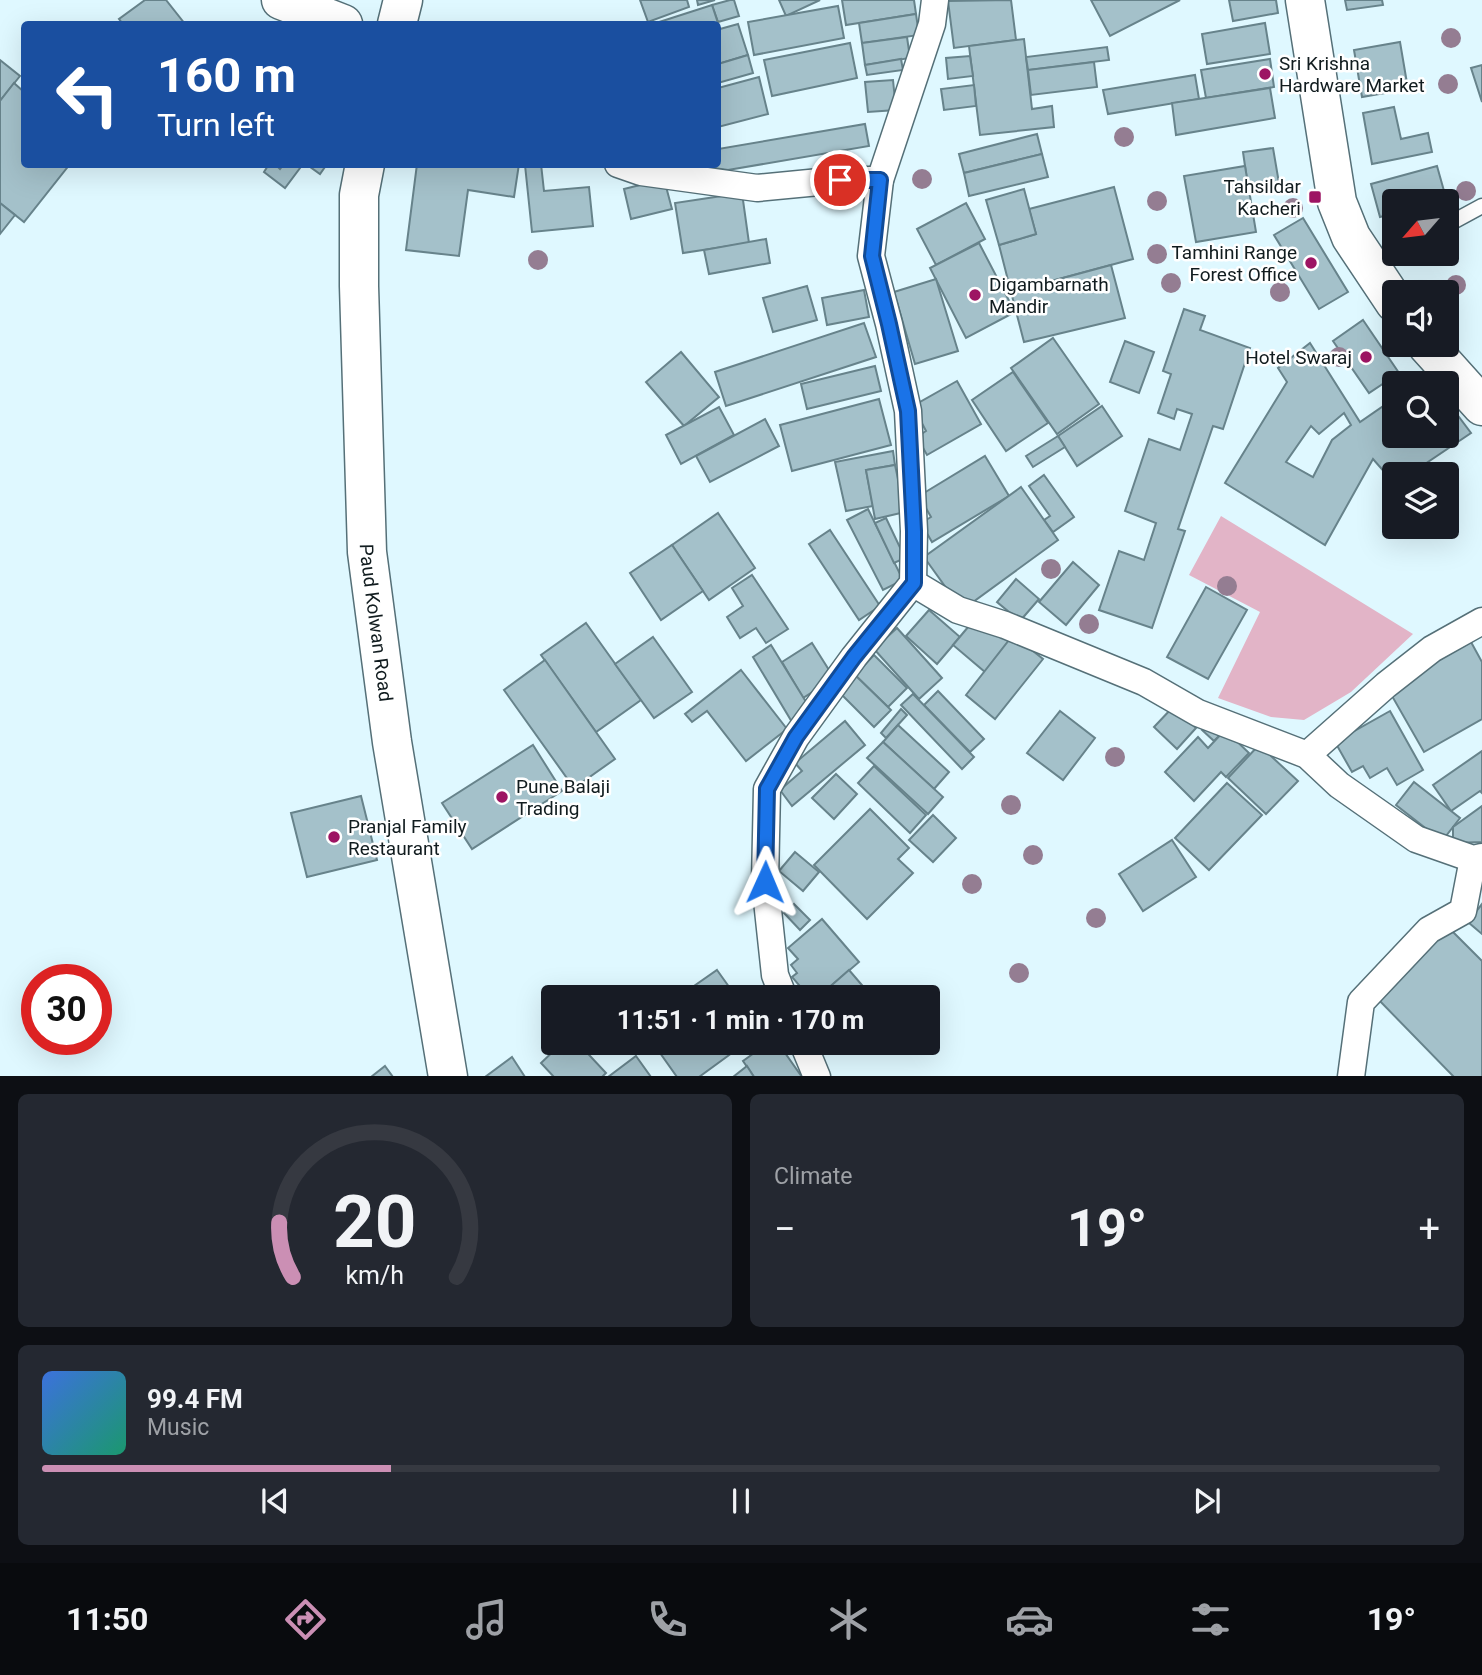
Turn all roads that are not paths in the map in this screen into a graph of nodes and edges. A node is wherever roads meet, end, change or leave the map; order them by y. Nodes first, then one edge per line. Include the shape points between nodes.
1 (281, 0) edge
2 (403, 0) edge
3 (935, 0) edge
4 (1305, 0) edge
5 (335, 21) edge
6 (398, 21) edge
7 (364, 168) edge
8 (629, 168) edge
9 (880, 180) junction
10 (1482, 206) edge
11 (1460, 218) edge
12 (1382, 260) edge
13 (1437, 357) edge
14 (1482, 406) edge
15 (914, 583) junction
16 (1482, 621) edge
17 (1307, 755) junction
18 (1477, 858) edge
19 (779, 985) edge
20 (808, 1055) edge
21 (447, 1076) edge
22 (817, 1076) edge
23 (1351, 1076) edge

1 - 5 main road
2 - 6 main road
3 - 9 street via 932,24
4 - 12 main road via 1337,202 1351,237
7 - 21 main road, Paud Kolwan Road via 359,195 359,260 367,552 392,742
8 - 9 street via 757,187
9 - 15 street via 872,256 908,411
10 - 11 lane
13 - 14 main road
15 - 17 street via 958,610 1144,682 1198,713
15 - 19 street via 796,737 767,789 765,882
16 - 17 street via 1432,649
17 - 18 street via 1339,785 1416,839
18 - 23 street via 1463,911 1429,930 1361,1002
20 - 22 street

